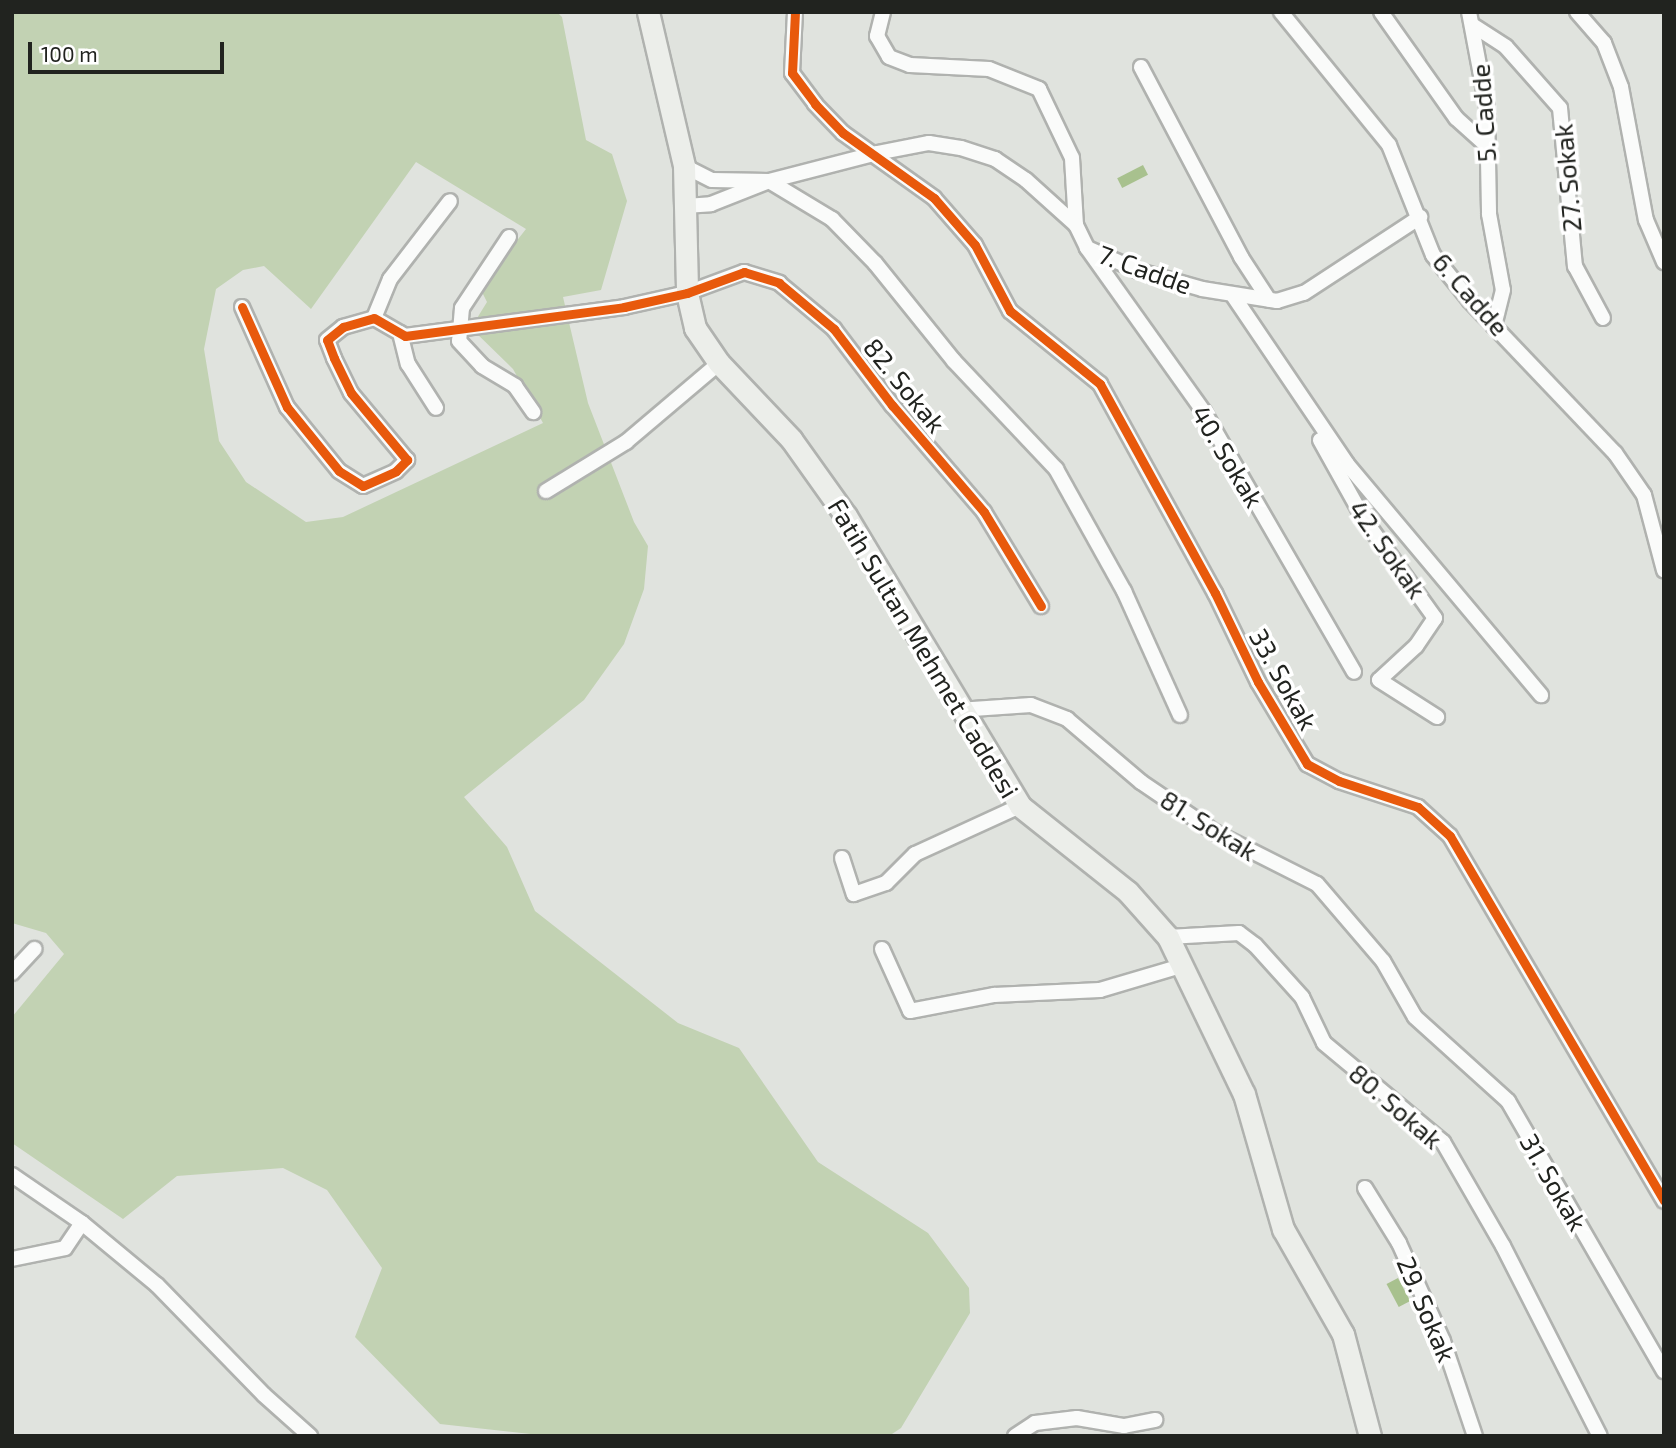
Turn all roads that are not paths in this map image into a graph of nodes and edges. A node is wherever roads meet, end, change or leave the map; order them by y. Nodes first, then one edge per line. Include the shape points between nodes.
1 (648, 12) edge
2 (795, 12) edge
3 (883, 12) edge
4 (1281, 12) edge
5 (1381, 12) edge
6 (1577, 12) edge
7 (1472, 19) edge
8 (1141, 67) dead end
9 (1487, 146) junction
10 (877, 153) junction
11 (684, 166) junction
12 (769, 181) junction
13 (450, 201) dead end
14 (685, 206) junction
15 (1420, 217) junction
16 (1076, 225) junction
17 (509, 237) dead end
18 (1087, 248) junction
19 (1664, 262) edge
20 (687, 292) junction
21 (1232, 294) junction
22 (1269, 300) junction
23 (242, 307) dead end
24 (374, 318) junction
25 (1603, 318) dead end
26 (1495, 323) junction
27 (459, 329) junction
28 (400, 333) junction
29 (719, 363) junction
30 (1288, 382) junction
31 (436, 408) dead end
32 (533, 412) dead end
33 (546, 491) dead end
34 (1664, 570) edge
35 (1041, 606) dead end
36 (1354, 672) dead end
37 (1541, 695) dead end
38 (958, 710) junction
39 (1180, 715) dead end
40 (1437, 717) dead end
41 (1020, 806) junction
42 (842, 858) dead end
43 (1168, 937) junction
44 (34, 949) dead end
45 (882, 949) dead end
46 (1181, 966) junction
47 (12, 974) edge
48 (1415, 1017) joint
49 (12, 1175) edge
50 (1365, 1188) dead end
51 (1664, 1201) edge
52 (82, 1223) junction
53 (12, 1259) edge
54 (1664, 1371) edge
55 (1155, 1420) dead end
56 (310, 1436) edge
57 (1015, 1436) edge
58 (1370, 1436) edge
59 (1475, 1436) edge
60 (1601, 1436) edge

1 - 11 main road, Fatih Sultan Mehmet Caddesi
2 - 10 street, 33. Sokak via 792,73 843,133
3 - 16 street via 877,36 889,57 910,65 989,69 1039,89 1072,158
4 - 15 street, 6. Cadde via 1389,145
5 - 9 street via 1456,118
6 - 19 street via 1604,43 1621,87 1646,220
7 - 9 street, 5. Cadde via 1487,107
7 - 25 street, 27. Sokak via 1506,47 1560,108 1575,266
8 - 22 street via 1241,257
9 - 26 street, 5. Cadde via 1489,214 1503,290
10 - 12 street, 7. Cadde
10 - 16 street, 7. Cadde via 929,143 995,159
10 - 51 street, 33. Sokak via 934,198 975,246 1010,311 1100,384 1215,593 1258,682 1307,764 1339,781 1418,807 1450,836
11 - 12 street via 712,180
11 - 14 main road, Fatih Sultan Mehmet Caddesi
12 - 14 street, 7. Cadde via 711,204
12 - 39 street via 832,219 875,263 954,362 1056,469 1124,591
13 - 24 street via 390,279
14 - 20 main road, Fatih Sultan Mehmet Caddesi
15 - 22 street, 7. Cadde via 1304,293
15 - 26 street, 6. Cadde via 1433,255 1470,301
16 - 18 street, 7. Cadde
17 - 27 street via 462,309
18 - 21 street, 7. Cadde via 1139,271
18 - 36 street, 40. Sokak via 1204,412
20 - 27 street, 82. Sokak via 624,307
20 - 29 main road, Fatih Sultan Mehmet Caddesi via 695,327
20 - 35 street, 82. Sokak via 744,272 779,283 834,329 984,512
21 - 22 street, 7. Cadde
21 - 30 street, 42. Sokak
23 - 24 street via 287,407 339,471 363,486 396,471 407,460 351,393 327,340 343,327
24 - 28 street
26 - 34 street, 6. Cadde via 1615,453 1644,495
27 - 28 street, 82. Sokak
27 - 32 street via 459,341 482,366 515,386
28 - 31 street via 408,365
29 - 33 street via 626,442
29 - 38 main road, Fatih Sultan Mehmet Caddesi via 791,439 820,478
30 - 37 street, 42. Sokak via 1347,464
30 - 40 street, 42. Sokak via 1364,519 1435,618 1416,646 1379,680
38 - 41 main road, Fatih Sultan Mehmet Caddesi
38 - 48 street, 81. Sokak via 1031,705 1067,719 1142,782 1216,833 1317,884 1383,961
41 - 42 street via 915,854 886,883 854,894
41 - 43 main road, Fatih Sultan Mehmet Caddesi via 1128,892
43 - 46 main road, Fatih Sultan Mehmet Caddesi
43 - 60 street, 80. Sokak via 1239,933 1302,997 1324,1043 1443,1142
44 - 47 street
45 - 46 street via 910,1011 994,995 1100,990
46 - 58 main road, Fatih Sultan Mehmet Caddesi via 1244,1094 1283,1229 1343,1334
48 - 54 street, 31. Sokak via 1508,1101
49 - 52 street
50 - 59 street, 29. Sokak via 1399,1243 1443,1341
52 - 53 street via 65,1248
52 - 56 street via 157,1285
55 - 57 street via 1124,1426 1077,1418 1035,1423

